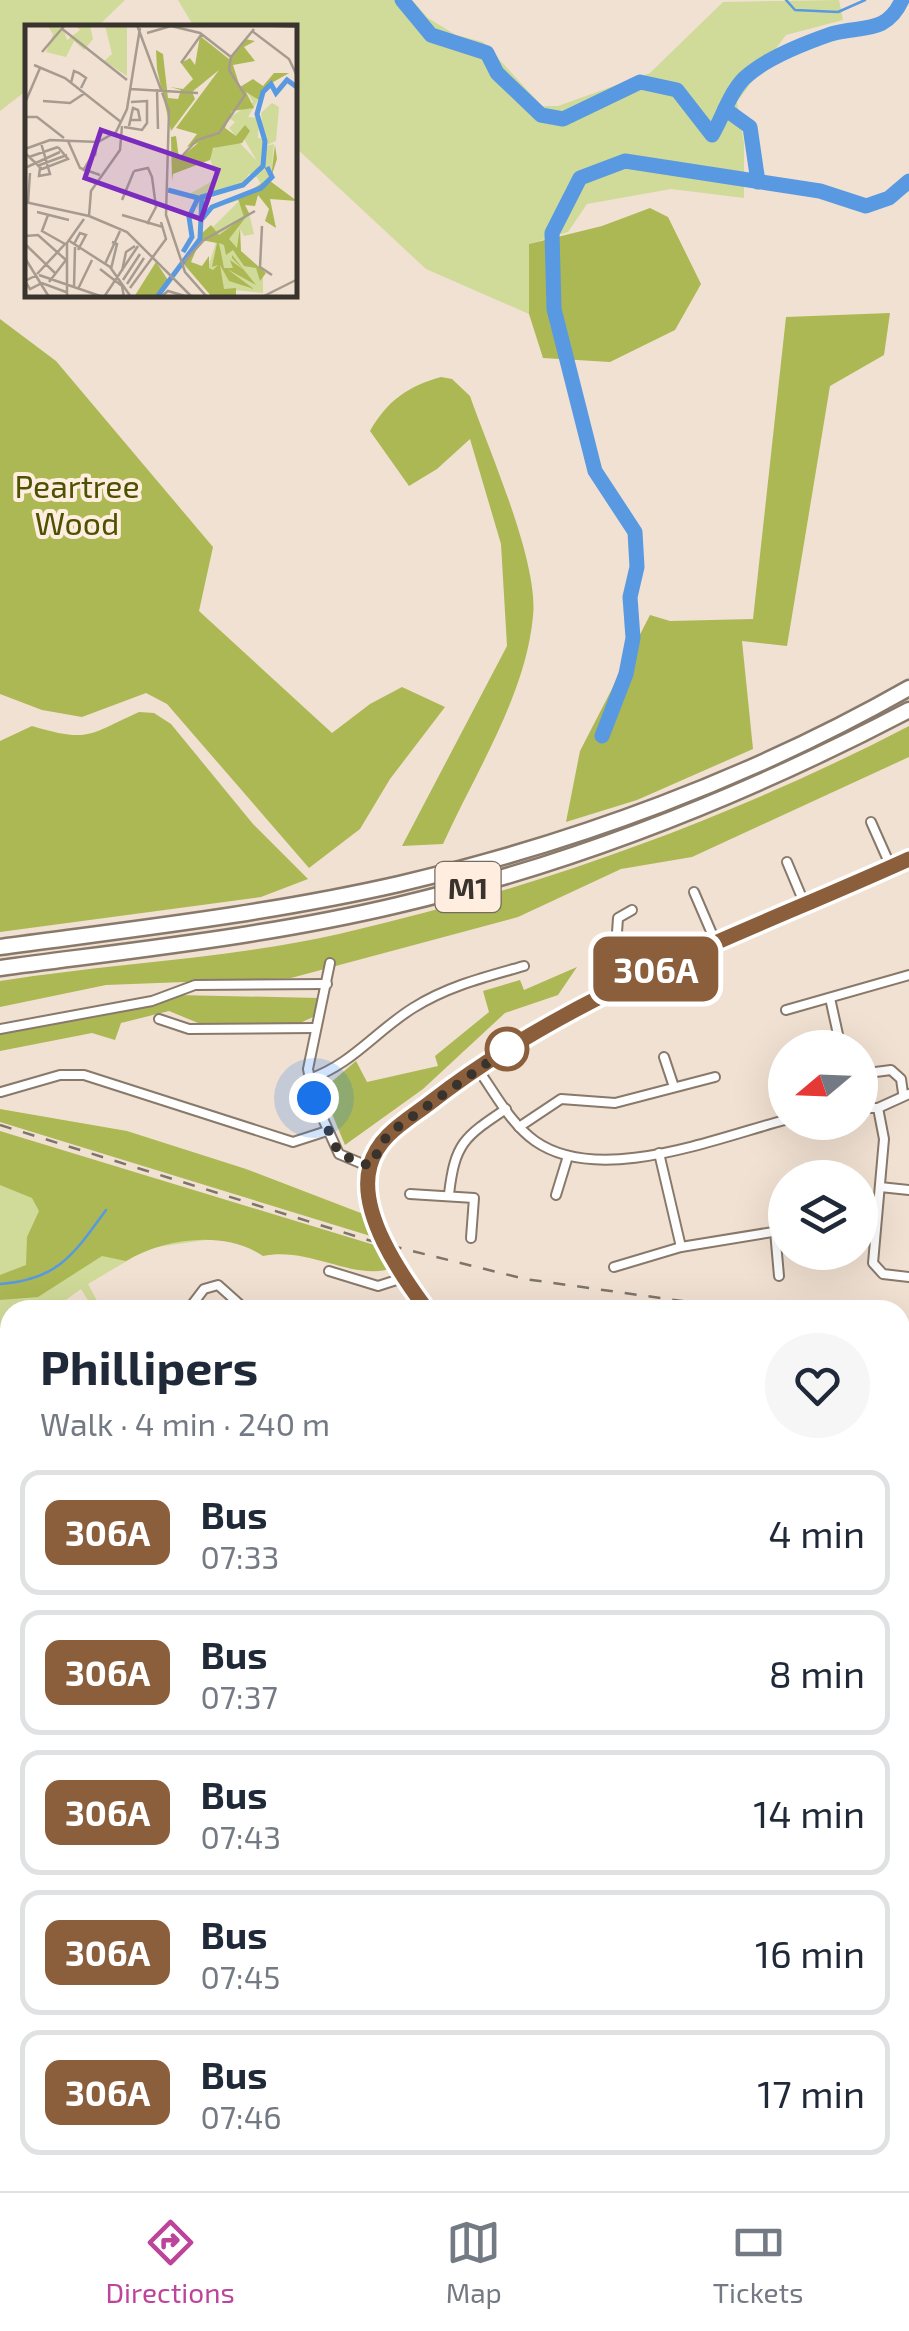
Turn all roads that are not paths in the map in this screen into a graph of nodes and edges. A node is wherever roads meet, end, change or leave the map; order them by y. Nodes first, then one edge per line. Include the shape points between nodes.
1 (909, 688) edge
2 (909, 710) edge
3 (871, 822) dead end
4 (909, 859) edge
5 (787, 862) dead end
6 (891, 867) junction
7 (694, 892) dead end
8 (805, 904) junction
9 (632, 910) dead end
10 (716, 943) junction
11 (0, 948) edge
12 (330, 962) dead end
13 (524, 966) dead end
14 (0, 968) edge
15 (909, 975) edge
16 (628, 982) junction
17 (327, 984) junction
18 (830, 998) junction
19 (786, 1010) dead end
20 (159, 1019) dead end
21 (315, 1028) junction
22 (0, 1030) edge
23 (836, 1030) edge
24 (664, 1057) dead end
25 (477, 1068) junction
26 (878, 1072) edge
27 (715, 1077) dead end
28 (309, 1079) junction
29 (674, 1088) junction
30 (0, 1092) edge
31 (906, 1094) edge
32 (878, 1108) joint
33 (506, 1109) junction
34 (768, 1124) edge
35 (519, 1127) junction
36 (327, 1131) junction
37 (658, 1152) junction
38 (568, 1156) junction
39 (370, 1166) junction
40 (880, 1186) junction
41 (909, 1190) edge
42 (410, 1194) dead end
43 (449, 1194) junction
44 (556, 1195) dead end
45 (878, 1203) edge
46 (768, 1233) edge
47 (471, 1238) dead end
48 (681, 1247) junction
49 (614, 1267) dead end
50 (779, 1270) edge
51 (878, 1270) edge
52 (330, 1271) dead end
53 (779, 1276) dead end
54 (909, 1276) edge
55 (406, 1277) junction
56 (195, 1300) edge
57 (235, 1300) edge
58 (421, 1300) edge

1 - 11 highway, M1 via 724,778 486,861 300,904
2 - 14 highway, M1 via 744,791 492,880 297,926
3 - 6 street
4 - 6 street
5 - 8 street
6 - 8 street
7 - 10 street
8 - 10 street
9 - 16 street via 618,918 615,937
10 - 16 street
12 - 17 street
13 - 28 street via 442,991 342,1066
15 - 18 street
16 - 25 street
17 - 21 street
17 - 22 street via 195,985 137,1004
18 - 19 street
18 - 23 street
20 - 21 street via 189,1029
21 - 28 street
24 - 29 street
25 - 33 street
25 - 39 street via 388,1134
26 - 31 street via 891,1070
27 - 29 street
28 - 36 street
29 - 35 street via 606,1104 561,1099
30 - 36 street via 84,1075 292,1142
31 - 32 street
32 - 40 street via 884,1138
33 - 35 street
33 - 43 street via 468,1134 455,1154
34 - 37 street
35 - 38 street
36 - 39 street via 339,1154
37 - 38 street via 592,1161
37 - 48 street
38 - 44 street
39 - 55 street via 372,1212
40 - 41 street
40 - 45 street
42 - 43 street
43 - 47 street via 474,1198
46 - 48 street
48 - 49 street
50 - 53 street
51 - 54 street
52 - 55 street via 378,1286
55 - 58 street
56 - 57 street via 218,1285

